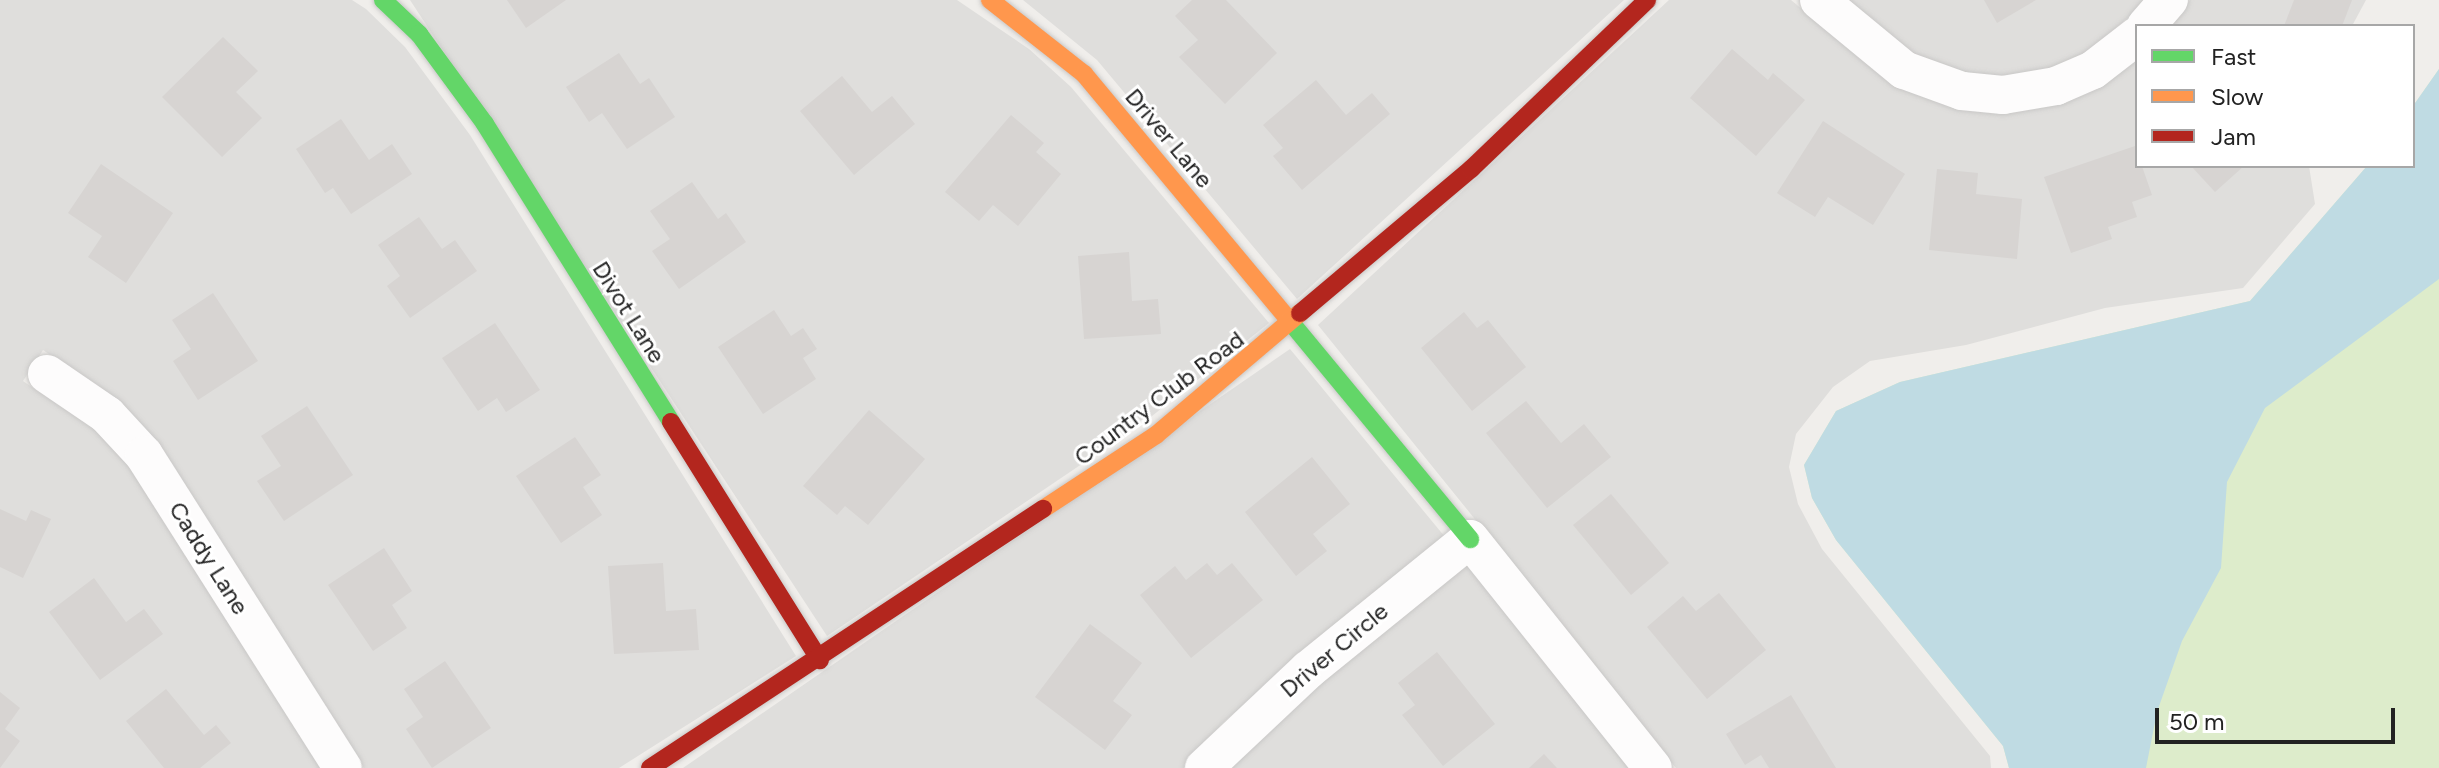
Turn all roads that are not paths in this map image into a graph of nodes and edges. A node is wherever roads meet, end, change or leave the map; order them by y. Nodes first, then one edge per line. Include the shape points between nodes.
1 (383, 0) edge
2 (990, 0) edge
3 (1647, 0) edge
4 (1819, 0) edge
5 (2169, 0) edge
6 (2148, 24) edge
7 (2135, 38) edge
8 (1294, 324) junction
9 (47, 374) dead end
10 (1470, 539) junction
11 (820, 660) junction
12 (343, 768) edge
13 (650, 768) edge
14 (1204, 768) edge
15 (1653, 768) edge

1 - 11 street, Divot Lane via 419,34 485,124
2 - 8 street, Driver Lane via 1084,74
3 - 8 street, Country Club Road via 1471,169
4 - 7 street via 1904,70 1962,91 2003,95 2056,86 2093,70
5 - 6 street
8 - 10 street
8 - 11 street, Country Club Road via 1156,435
9 - 12 street, Caddy Lane via 107,415 144,455
10 - 14 street, Driver Circle via 1232,736
10 - 15 street
11 - 13 street, Country Club Road

